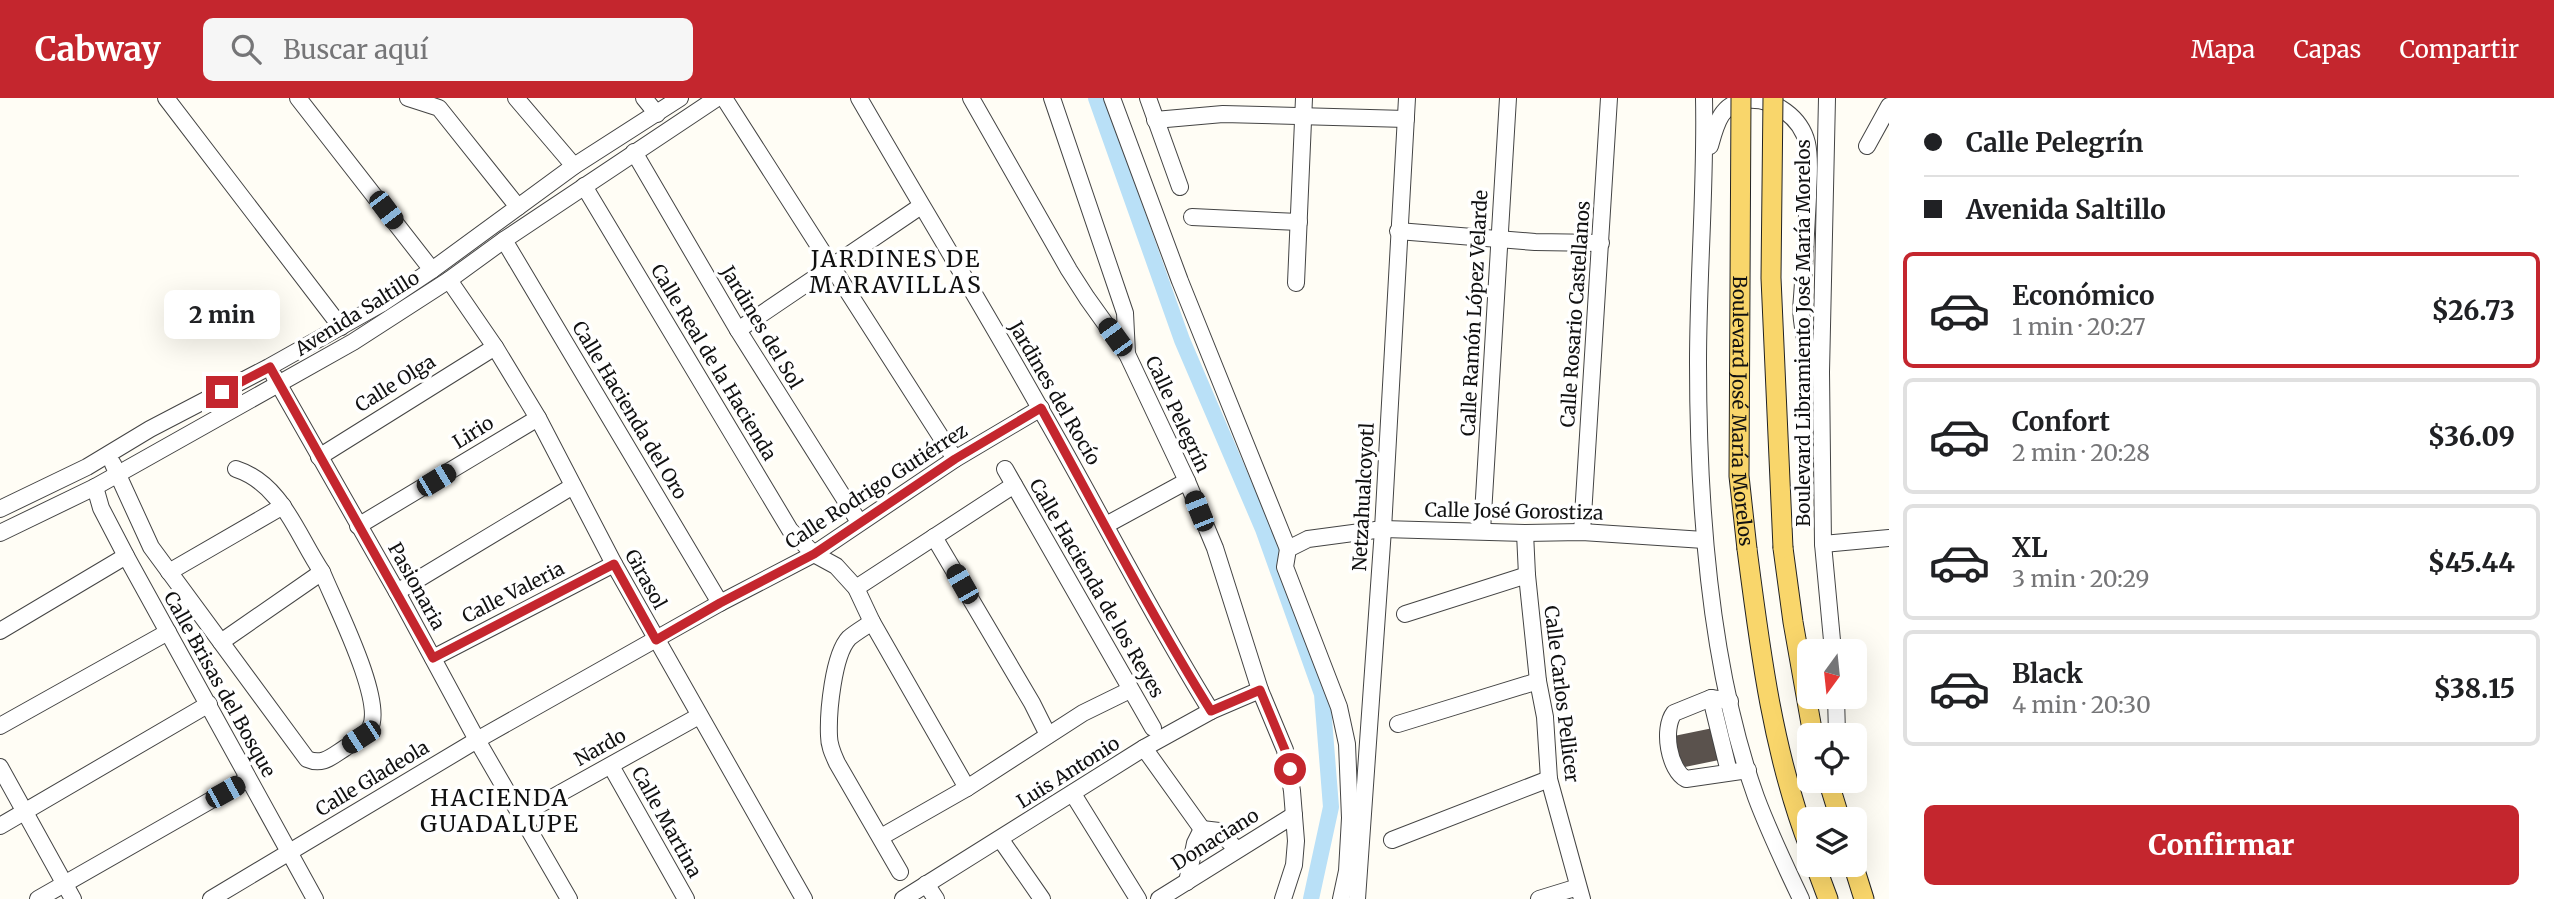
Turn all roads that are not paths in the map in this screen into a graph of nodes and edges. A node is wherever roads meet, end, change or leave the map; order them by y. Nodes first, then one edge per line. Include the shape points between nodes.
1 (166, 98) edge
2 (299, 98) edge
3 (408, 98) edge
4 (516, 98) edge
5 (644, 98) edge
6 (680, 98) edge
7 (717, 98) edge
8 (724, 98) edge
9 (859, 98) edge
10 (971, 98) edge
11 (1052, 98) edge
12 (1112, 98) edge
13 (1148, 98) edge
14 (1304, 98) edge
15 (1407, 98) edge
16 (1508, 98) edge
17 (1609, 98) edge
18 (1704, 98) edge
19 (1741, 98) edge
20 (1773, 98) edge
21 (1826, 98) edge
22 (445, 103) edge
23 (1889, 106) edge
24 (657, 114) junction
25 (1304, 116) junction
26 (1406, 119) junction
27 (1156, 120) junction
28 (1867, 146) dead end
29 (634, 152) junction
30 (575, 166) junction
31 (1706, 168) junction
32 (584, 186) junction
33 (1180, 187) dead end
34 (921, 206) junction
35 (518, 207) junction
36 (1192, 217) dead end
37 (1299, 222) junction
38 (1398, 230) junction
39 (1499, 238) junction
40 (503, 240) junction
41 (1601, 243) junction
42 (832, 267) junction
43 (432, 270) junction
44 (449, 280) junction
45 (1296, 283) dead end
46 (341, 327) junction
47 (738, 330) junction
48 (495, 347) junction
49 (1127, 354) junction
50 (270, 367) junction
51 (1821, 372) junction
52 (278, 385) junction
53 (1041, 408) junction
54 (538, 418) junction
55 (109, 454) junction
56 (319, 457) junction
57 (955, 459) junction
58 (236, 469) dead end
59 (1005, 469) dead end
60 (117, 474) junction
61 (1187, 481) junction
62 (1014, 485) junction
63 (573, 486) junction
64 (95, 487) junction
65 (283, 506) junction
66 (0, 509) edge
67 (859, 522) junction
68 (1106, 525) junction
69 (358, 526) junction
70 (1383, 529) junction
71 (1482, 531) junction
72 (1582, 532) junction
73 (0, 533) edge
74 (1525, 533) junction
75 (934, 537) junction
76 (1889, 538) edge
77 (1704, 540) junction
78 (1823, 544) junction
79 (1288, 549) junction
80 (814, 554) junction
81 (126, 556) junction
82 (614, 564) junction
83 (169, 572) junction
84 (322, 572) junction
85 (1527, 575) junction
86 (856, 588) junction
87 (397, 592) junction
88 (720, 603) junction
89 (1405, 614) dead end
90 (872, 622) junction
91 (0, 631) edge
92 (168, 632) junction
93 (1832, 639) edge
94 (656, 640) junction
95 (221, 642) junction
96 (433, 658) junction
97 (1538, 681) junction
98 (1130, 690) junction
99 (1260, 690) junction
100 (1712, 698) junction
101 (1730, 701) junction
102 (209, 704) junction
103 (1211, 711) junction
104 (699, 716) junction
105 (1811, 723) edge
106 (1398, 724) dead end
107 (0, 726) edge
108 (1153, 728) dead end
109 (1048, 735) junction
110 (477, 740) junction
111 (1144, 748) junction
112 (611, 766) junction
113 (0, 768) edge
114 (1748, 771) junction
115 (1729, 772) junction
116 (248, 779) junction
117 (1549, 779) junction
118 (967, 788) junction
119 (1073, 794) junction
120 (24, 812) junction
121 (521, 815) junction
122 (1294, 815) junction
123 (1797, 815) edge
124 (0, 826) edge
125 (1202, 829) junction
126 (881, 837) junction
127 (1001, 840) junction
128 (1392, 840) dead end
129 (1236, 849) junction
130 (288, 853) junction
131 (900, 872) dead end
132 (1820, 877) edge
133 (1857, 877) edge
134 (1187, 882) junction
135 (64, 883) junction
136 (926, 884) junction
137 (1580, 893) edge
138 (38, 899) edge
139 (73, 899) edge
140 (211, 899) edge
141 (315, 899) edge
142 (569, 899) edge
143 (686, 899) edge
144 (804, 899) edge
145 (903, 899) edge
146 (936, 899) edge
147 (1042, 899) edge
148 (1138, 899) edge
149 (1159, 899) edge
150 (1283, 899) edge
151 (1341, 899) edge
152 (1357, 899) edge
153 (1539, 899) edge
154 (1801, 899) edge
155 (1828, 899) edge
156 (1864, 899) edge

1 - 46 street
2 - 43 street
3 - 22 street
4 - 30 street
5 - 24 street
6 - 24 street, Avenida Saltillo
7 - 29 street, Avenida Saltillo
8 - 42 street
9 - 34 street, Jardines del Rocío
10 - 49 street, Calle Pelegrín via 1069,271
11 - 49 street via 1125,313
12 - 79 street
13 - 27 street
14 - 25 street
15 - 26 street, Netzahualcoyotl
16 - 39 street, Calle Ramón López Velarde
17 - 41 street, Calle Rosario Castellanos
18 - 31 street
19 - 123 main road, Boulevard José María Morelos, bridge via 1739,476 1759,640
20 - 105 main road, Boulevard José María Morelos, bridge via 1771,278 1783,548
21 - 51 street, Boulevard Libramiento José María Morelos
22 - 35 street
23 - 28 street
24 - 30 street, Avenida Saltillo
25 - 26 street
25 - 27 street via 1223,114
25 - 37 street
26 - 38 street, Netzahualcoyotl
27 - 33 street
29 - 32 street, Avenida Saltillo
29 - 47 street, Jardines del Sol
30 - 35 street, Avenida Saltillo
31 - 51 street via 1719,117 1736,102 1766,101 1793,116 1802,129 1808,155 1801,310 1806,347
31 - 77 street via 1698,363
32 - 40 street, Avenida Saltillo
32 - 80 street, Calle Real de la Hacienda via 790,530
34 - 42 street
34 - 53 street, Jardines del Rocío
35 - 43 street, Avenida Saltillo
36 - 37 street
37 - 45 street
38 - 39 street
38 - 70 street, Netzahualcoyotl
39 - 41 street
39 - 71 street, Calle Ramón López Velarde
40 - 44 street, Avenida Saltillo
40 - 88 street, Calle Hacienda del Oro
41 - 72 street, Calle Rosario Castellanos
42 - 47 street
42 - 57 street
43 - 46 street, Avenida Saltillo
44 - 48 street, Girasol
44 - 52 street, Avenida Saltillo
46 - 50 street, Avenida Saltillo
47 - 67 street, Jardines del Sol
48 - 54 street, Girasol
48 - 56 street, Calle Olga
49 - 61 street, Calle Pelegrín
50 - 52 street, Pasionaria
50 - 55 street, Avenida Saltillo
51 - 78 street, Boulevard Libramiento José María Morelos
52 - 56 street, Pasionaria
52 - 60 street, Avenida Saltillo
53 - 57 street, Calle Rodrigo Gutiérrez
53 - 68 street, Jardines del Rocío
54 - 63 street, Girasol
54 - 69 street, Lirio
55 - 60 street
55 - 66 street, Avenida Saltillo
56 - 69 street, Pasionaria
57 - 67 street, Calle Rodrigo Gutiérrez
58 - 65 street via 260,480
59 - 62 street, Calle Hacienda de los Reyes
60 - 64 street, Avenida Saltillo
60 - 83 street via 151,547
61 - 68 street
61 - 99 street, Calle Pelegrín via 1215,548
62 - 75 street
62 - 98 street, Calle Hacienda de los Reyes
63 - 82 street, Girasol
63 - 87 street
64 - 73 street, Avenida Saltillo
64 - 81 street, Calle Brisas del Bosque
65 - 83 street
65 - 84 street
67 - 80 street, Calle Rodrigo Gutiérrez
68 - 103 street, Jardines del Rocío via 1134,582
69 - 87 street, Pasionaria
70 - 71 street, Calle José Gorostiza
70 - 79 street, Calle José Gorostiza via 1308,539
70 - 152 street, Netzahualcoyotl
71 - 74 street, Calle José Gorostiza
72 - 74 street, Calle José Gorostiza
72 - 77 street, Calle José Gorostiza
74 - 85 street, Calle Carlos Pellicer
75 - 86 street
75 - 109 street
76 - 78 street
77 - 101 street
78 - 93 street, Boulevard Libramiento José María Morelos
79 - 151 street via 1285,567 1339,707 1347,744 1350,818
80 - 86 street, Calle Real de la Hacienda via 836,566
80 - 88 street, Calle Rodrigo Gutiérrez
81 - 91 street
81 - 92 street, Calle Brisas del Bosque
82 - 94 street, Girasol
82 - 96 street, Calle Valeria
83 - 95 street
84 - 95 street
84 - 95 street via 370,688 371,727 361,737 323,762 307,759
85 - 89 street
85 - 97 street, Calle Carlos Pellicer
86 - 90 street, Calle Real de la Hacienda
87 - 96 street, Pasionaria
88 - 94 street, Calle Rodrigo Gutiérrez
90 - 118 street, Calle Real de la Hacienda
90 - 126 street via 848,639 841,653 828,736 836,763
92 - 102 street, Calle Brisas del Bosque
92 - 107 street
94 - 104 street, Girasol
94 - 110 street, Calle Rodrigo Gutiérrez
96 - 110 street, Pasionaria
97 - 106 street
97 - 117 street, Calle Carlos Pellicer
98 - 108 street, Calle Hacienda de los Reyes
98 - 109 street
99 - 103 street, Luis Antonio
99 - 122 street, Calle Pelegrín via 1285,750
100 - 101 street
100 - 115 street
100 - 115 street via 1674,713 1667,735 1680,775 1686,779
101 - 114 street
102 - 116 street, Calle Brisas del Bosque
102 - 120 street
103 - 111 street, Luis Antonio
104 - 112 street, Nardo
104 - 144 street, Girasol
109 - 118 street
110 - 121 street, Pasionaria
110 - 130 street, Calle Gladeola
111 - 119 street, Luis Antonio
111 - 125 street
112 - 121 street, Nardo
112 - 143 street, Calle Martina
113 - 120 street
114 - 115 street
114 - 154 street via 1774,844
116 - 130 street, Calle Brisas del Bosque
116 - 135 street
117 - 128 street
117 - 137 street, Calle Carlos Pellicer
118 - 126 street
119 - 127 street, Luis Antonio
119 - 148 street
120 - 124 street
120 - 135 street
121 - 142 street, Pasionaria
122 - 129 street, Donaciano
122 - 150 street, Calle Pelegrín via 1294,865
125 - 129 street via 1219,831
125 - 134 street
126 - 131 street
127 - 136 street, Luis Antonio
127 - 147 street
129 - 134 street, Donaciano
130 - 140 street, Calle Gladeola
130 - 141 street, Calle Brisas del Bosque
132 - 155 main road
133 - 156 main road
134 - 149 street, Donaciano
135 - 138 street
135 - 139 street
136 - 145 street, Luis Antonio
136 - 146 street
137 - 153 street

